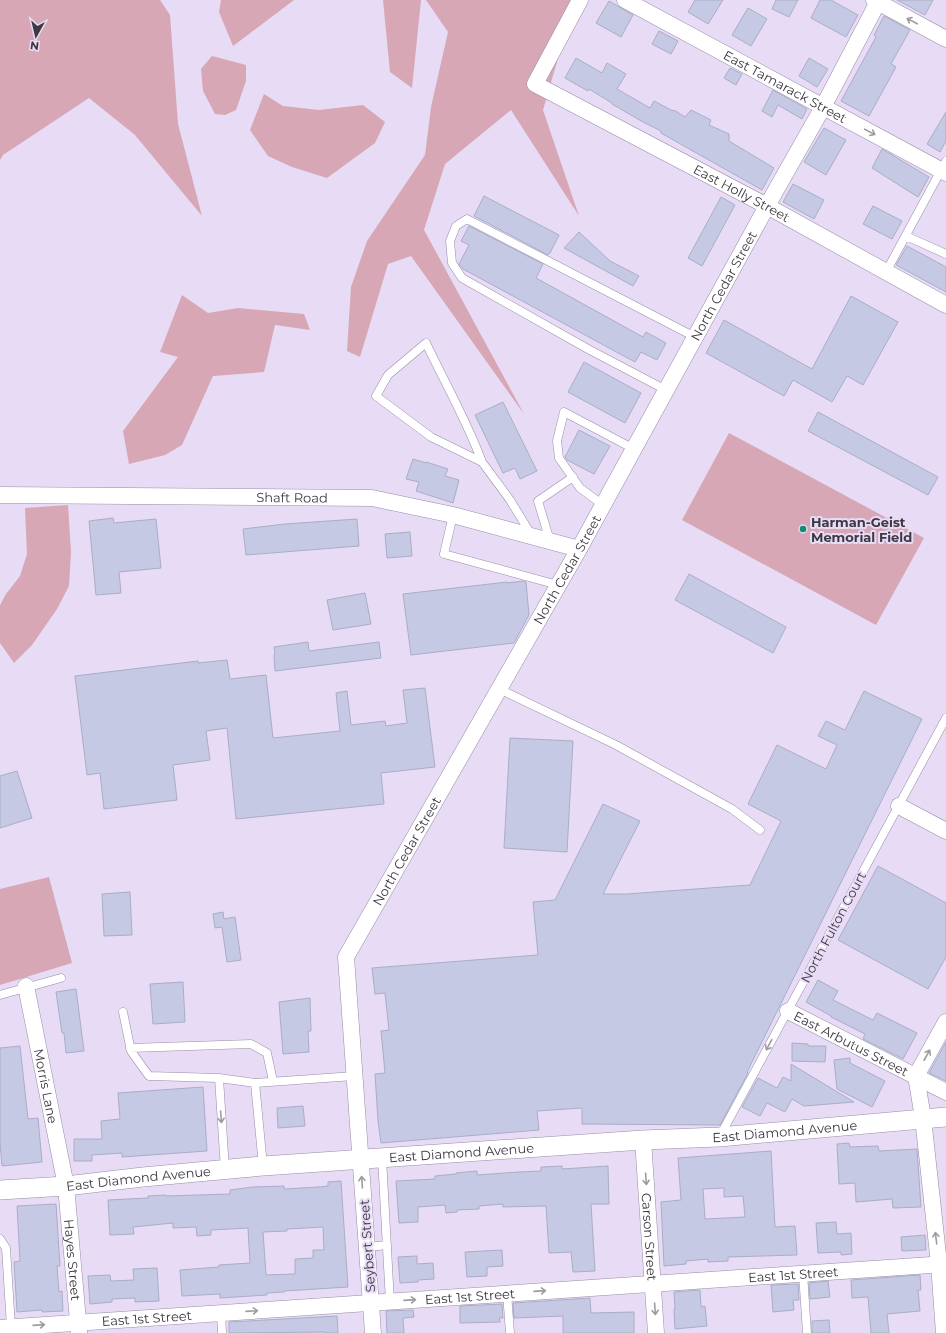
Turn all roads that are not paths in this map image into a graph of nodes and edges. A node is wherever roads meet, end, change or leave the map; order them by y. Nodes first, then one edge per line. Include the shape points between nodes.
1 (580, 0) edge
2 (625, 0) edge
3 (877, 1) edge
4 (946, 39) edge
5 (824, 107) junction
6 (944, 168) edge
7 (767, 206) junction
8 (906, 236) junction
9 (946, 254) edge
10 (886, 272) junction
11 (946, 305) edge
12 (695, 337) junction
13 (666, 390) junction
14 (634, 449) junction
15 (482, 462) junction
16 (572, 477) junction
17 (0, 494) edge
18 (603, 505) junction
19 (453, 515) junction
20 (533, 537) junction
21 (550, 541) junction
22 (579, 549) junction
23 (558, 585) junction
24 (499, 689) junction
25 (946, 718) edge
26 (898, 806) junction
27 (760, 830) dead end
28 (946, 831) edge
29 (61, 978) dead end
30 (26, 986) junction
31 (0, 994) edge
32 (788, 1011) junction
33 (123, 1012) dead end
34 (946, 1022) edge
35 (130, 1048) junction
36 (354, 1076) junction
37 (916, 1076) junction
38 (219, 1078) junction
39 (273, 1081) junction
40 (255, 1082) junction
41 (946, 1092) edge
42 (946, 1116) edge
43 (923, 1118) junction
44 (720, 1137) junction
45 (643, 1140) junction
46 (382, 1158) junction
47 (361, 1160) junction
48 (263, 1166) junction
49 (224, 1170) junction
50 (66, 1186) junction
51 (0, 1190) edge
52 (0, 1239) edge
53 (387, 1246) junction
54 (367, 1247) junction
55 (943, 1264) edge
56 (803, 1273) junction
57 (653, 1284) junction
58 (507, 1294) junction
59 (390, 1302) junction
60 (370, 1303) junction
61 (221, 1313) junction
62 (5, 1328) edge
63 (78, 1328) edge
64 (222, 1333) edge
65 (373, 1333) edge
66 (510, 1333) edge
67 (656, 1333) edge
68 (807, 1333) edge
69 (944, 1333) edge

1 - 7 street, East Holly Street via 535,84
2 - 5 street, East Tamarack Street
4 -> 3 street
3 - 5 street, North Cedar Street
5 -> 6 street, East Tamarack Street
5 - 7 street, North Cedar Street
6 - 8 lane
7 - 10 street, East Holly Street
7 - 12 street, North Cedar Street
8 - 9 lane
8 - 10 lane
10 - 11 street, East Holly Street
12 - 13 street, North Cedar Street
12 - 13 lane via 467,218 456,226 450,241 452,263 462,278
13 - 14 street, North Cedar Street
14 - 16 lane via 564,412 557,441 559,458
14 - 18 street, North Cedar Street
15 - 15 lane via 431,437 376,396 388,375 426,344 472,436
15 - 20 lane
16 - 18 lane via 580,488
16 - 21 lane via 538,501
17 - 19 street, Shaft Road via 372,498
18 - 22 street, North Cedar Street
19 - 20 street, Shaft Road
19 - 23 lane via 444,554
20 - 21 street, Shaft Road
21 - 22 street, Shaft Road
22 - 23 street, North Cedar Street
23 - 24 street, North Cedar Street
24 - 27 lane via 616,745 732,809
24 - 36 street, North Cedar Street via 346,957
25 - 26 lane, North Fulton Court
26 - 28 street
26 - 32 lane, North Fulton Court
29 - 30 lane
30 - 31 lane
30 - 50 street, Morris Lane
32 - 37 street, East Arbutus Street
32 -> 44 lane, North Fulton Court
33 - 35 lane
37 -> 34 street
35 - 38 lane via 149,1076
35 - 39 lane via 251,1044 267,1053
36 - 39 lane
36 - 47 street, North Cedar Street
37 - 41 street, East Arbutus Street
37 - 43 street
38 - 40 lane
38 -> 49 lane
39 - 40 lane
40 - 48 lane
42 - 43 street, East Diamond Avenue
43 - 44 street, East Diamond Avenue
55 -> 43 street
44 - 45 street, East Diamond Avenue
45 - 46 street, East Diamond Avenue
45 -> 57 street, Carson Street
46 - 47 street, East Diamond Avenue
46 - 53 lane
47 - 48 street, East Diamond Avenue
54 -> 47 street, Seybert Street
48 - 49 street, East Diamond Avenue
49 - 50 street, East Diamond Avenue
50 - 51 street, East Diamond Avenue
50 - 63 street, Hayes Street
52 - 62 lane via 6,1248
53 - 54 lane
53 - 59 lane
54 - 60 street, Seybert Street
55 - 56 street, East 1st Street
55 - 69 street
56 - 57 street, East 1st Street
56 - 68 lane
58 -> 57 street, East 1st Street
57 -> 67 street, Carson Street
59 -> 58 street, East 1st Street
58 - 66 lane
59 - 60 street, East 1st Street
61 -> 60 street, East 1st Street
60 - 65 street, Seybert Street
61 - 63 street, East 1st Street
61 - 64 lane
62 -> 63 street, East 1st Street

